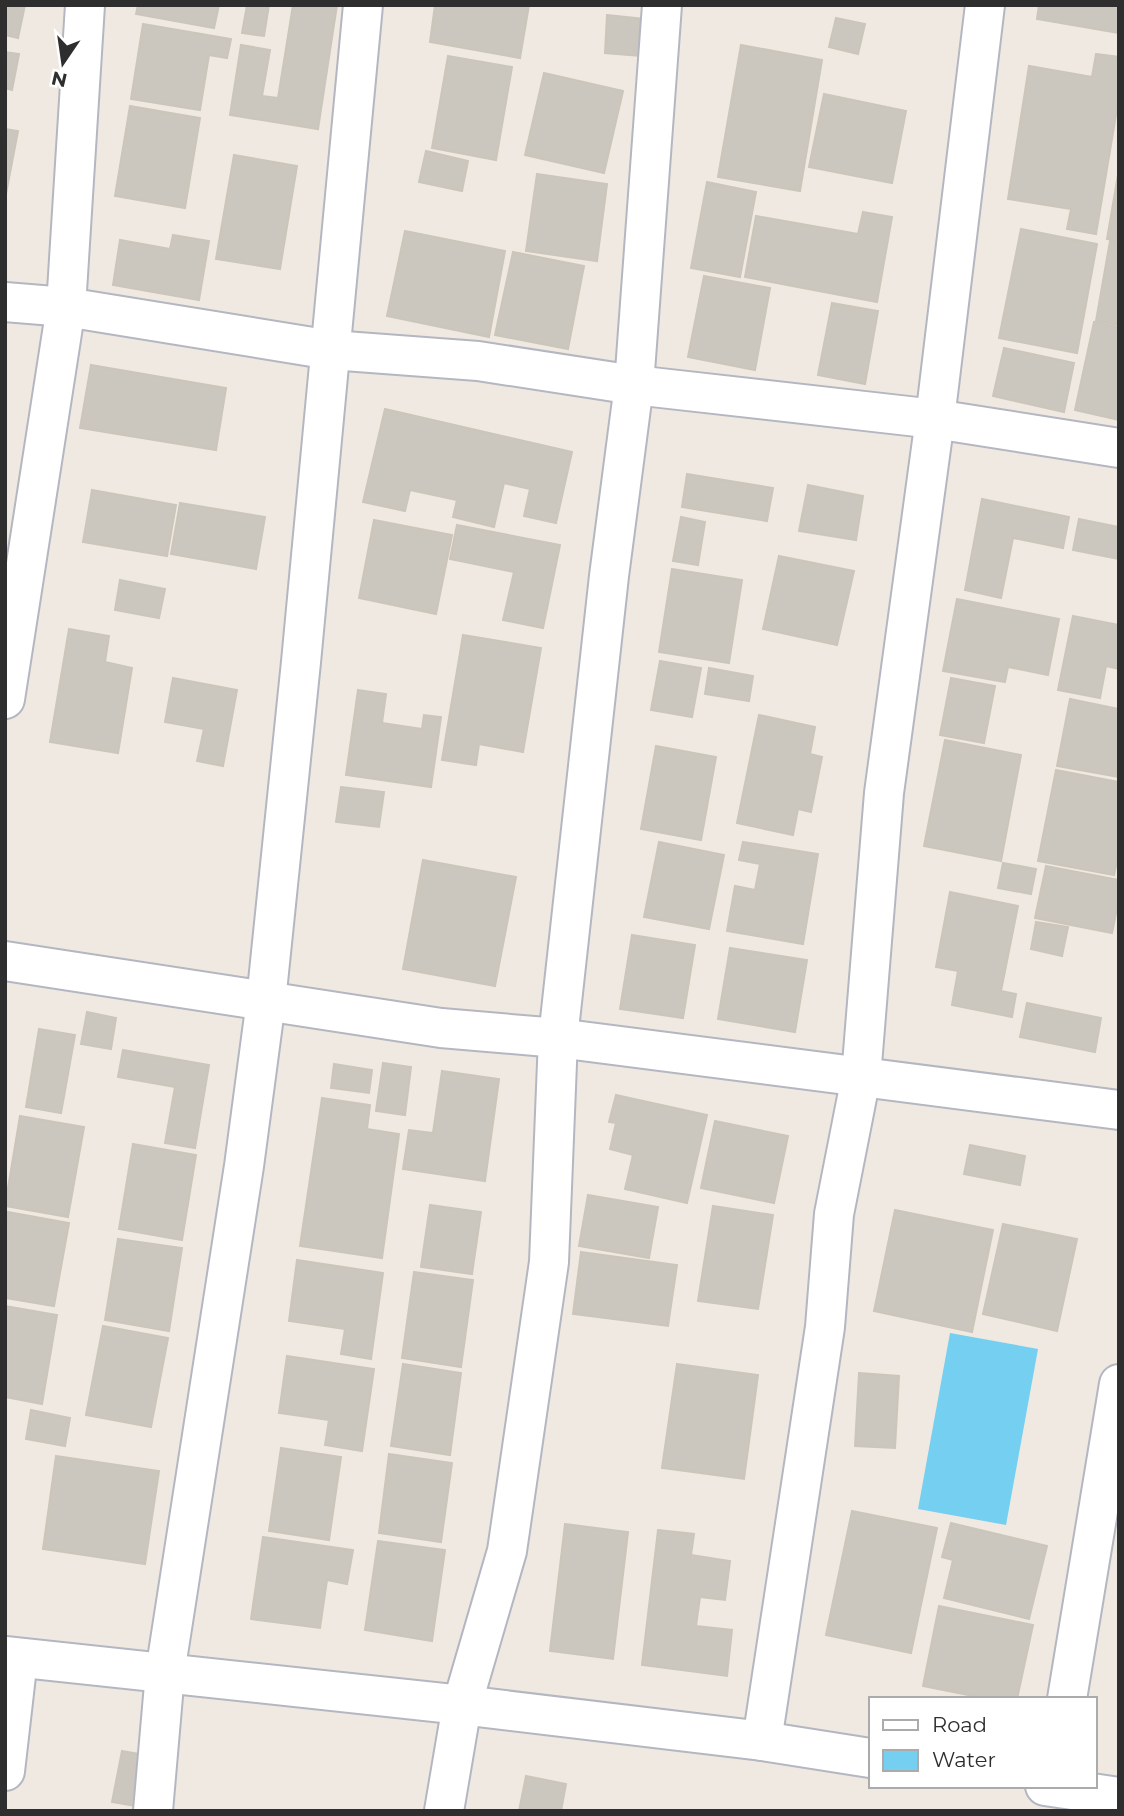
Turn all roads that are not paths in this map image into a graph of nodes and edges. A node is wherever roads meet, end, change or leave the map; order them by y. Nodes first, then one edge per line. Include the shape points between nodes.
1 (85, 5) edge
2 (363, 5) edge
3 (662, 5) edge
4 (985, 5) edge
5 (5, 302) edge
6 (66, 307) junction
7 (331, 349) junction
8 (634, 385) junction
9 (935, 419) junction
10 (1119, 448) edge
11 (5, 699) edge
12 (5, 961) edge
13 (266, 1001) junction
14 (558, 1038) junction
15 (861, 1077) junction
16 (1119, 1110) edge
17 (1119, 1384) edge
18 (12, 1657) edge
19 (165, 1673) junction
20 (1067, 1697) edge
21 (462, 1705) junction
22 (762, 1741) junction
23 (869, 1758) edge
24 (5, 1771) edge
25 (1050, 1793) edge
26 (1119, 1797) edge
27 (153, 1811) edge
28 (444, 1811) edge

1 - 6 street
2 - 7 street
3 - 8 street
4 - 9 street
5 - 6 street
6 - 7 street
6 - 11 street
7 - 8 street via 478,360
7 - 13 street
8 - 9 street
8 - 14 street
9 - 10 street
9 - 15 street via 884,793
12 - 13 street
13 - 14 street via 441,1028
13 - 19 street
14 - 15 street
14 - 21 street via 549,1262 507,1551
15 - 16 street
15 - 22 street via 834,1214 825,1328
17 - 20 street
18 - 19 street
18 - 24 street
19 - 21 street
19 - 27 street
21 - 22 street
21 - 28 street
22 - 23 street
25 - 26 street

